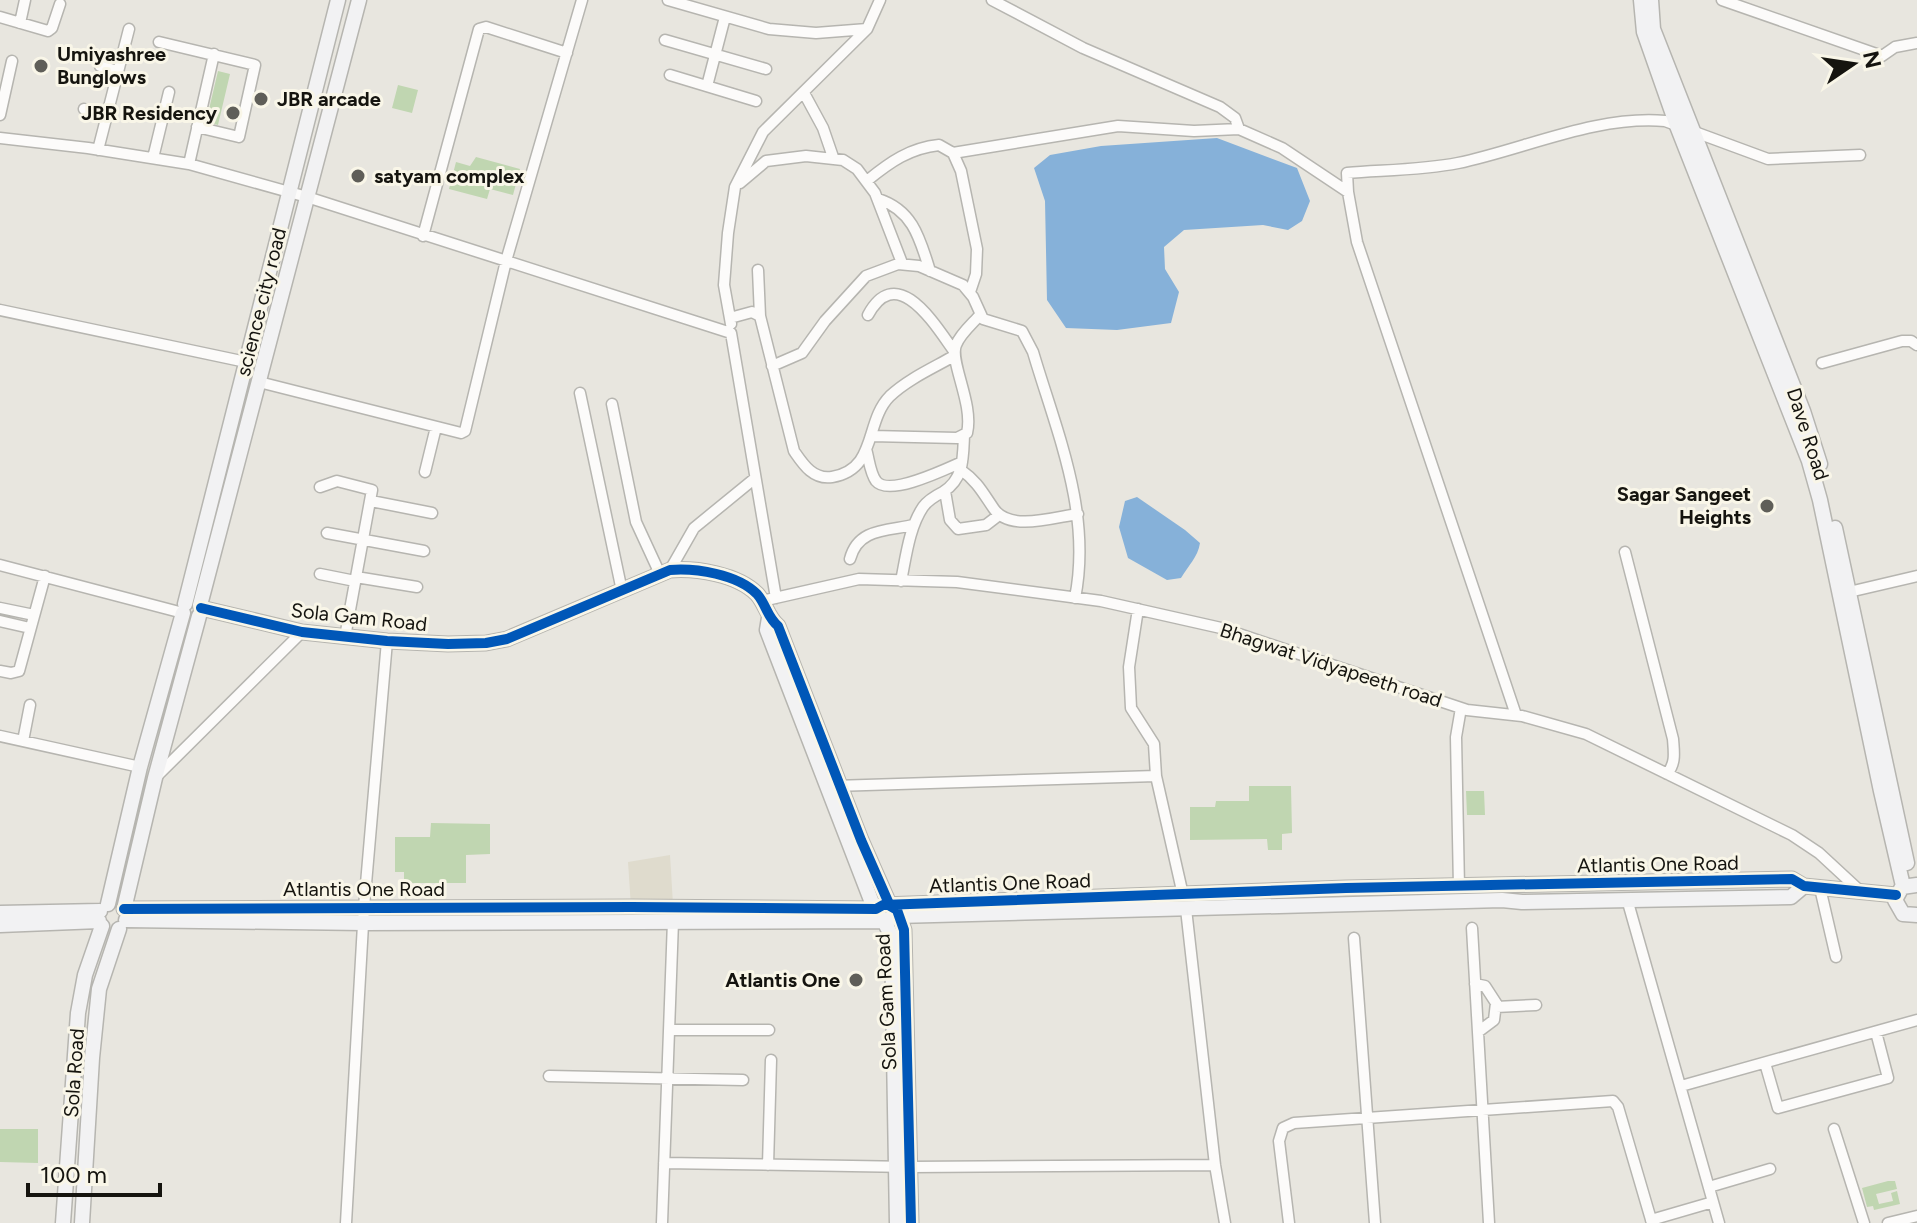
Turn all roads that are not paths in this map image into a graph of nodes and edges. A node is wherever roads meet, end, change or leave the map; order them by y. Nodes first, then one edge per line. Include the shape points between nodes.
1 (25, 0) edge
2 (338, 0) edge
3 (359, 0) edge
4 (582, 0) edge
5 (668, 0) edge
6 (880, 0) edge
7 (992, 0) edge
8 (1641, 0) edge
9 (1651, 0) edge
10 (1722, 0) edge
11 (60, 4) dead end
12 (0, 17) edge
13 (725, 17) junction
14 (20, 23) junction
15 (129, 29) dead end
16 (867, 29) junction
17 (665, 40) dead end
18 (159, 42) dead end
19 (1917, 43) edge
20 (567, 53) junction
21 (214, 54) junction
22 (715, 54) junction
23 (12, 61) dead end
24 (100, 66) dead end
25 (766, 69) dead end
26 (118, 71) junction
27 (670, 75) dead end
28 (707, 86) junction
29 (169, 92) dead end
30 (804, 93) junction
31 (756, 101) dead end
32 (84, 109) dead end
33 (108, 114) junction
34 (0, 115) edge
35 (1677, 126) junction
36 (197, 127) junction
37 (1239, 129) junction
38 (1692, 132) junction
39 (0, 138) edge
40 (98, 150) junction
41 (953, 153) junction
42 (1860, 155) dead end
43 (833, 157) junction
44 (153, 158) junction
45 (189, 164) junction
46 (868, 180) junction
47 (735, 187) junction
48 (288, 192) junction
49 (1348, 192) junction
50 (307, 197) junction
51 (878, 199) junction
52 (423, 236) junction
53 (506, 261) junction
54 (902, 263) junction
55 (758, 270) dead end
56 (930, 271) junction
57 (970, 292) junction
58 (0, 310) edge
59 (868, 315) dead end
60 (980, 315) junction
61 (760, 316) junction
62 (730, 318) junction
63 (731, 333) junction
64 (1917, 345) edge
65 (954, 354) junction
66 (246, 362) junction
67 (1822, 363) dead end
68 (772, 366) junction
69 (259, 382) junction
70 (580, 393) dead end
71 (612, 404) dead end
72 (436, 427) junction
73 (964, 435) junction
74 (872, 436) junction
75 (866, 449) junction
76 (962, 466) junction
77 (425, 472) dead end
78 (754, 479) junction
79 (320, 487) dead end
80 (945, 491) junction
81 (371, 501) junction
82 (432, 513) dead end
83 (1078, 514) junction
84 (999, 515) junction
85 (914, 525) junction
86 (327, 533) dead end
87 (364, 540) junction
88 (424, 551) dead end
89 (1625, 552) dead end
90 (850, 559) dead end
91 (0, 565) edge
92 (665, 572) junction
93 (320, 574) dead end
94 (45, 576) junction
95 (1917, 576) edge
96 (356, 579) junction
97 (901, 581) junction
98 (417, 587) dead end
99 (622, 591) junction
100 (1849, 592) junction
101 (1075, 598) junction
102 (769, 599) junction
103 (0, 608) edge
104 (184, 608) junction
105 (1138, 609) junction
106 (200, 610) junction
107 (34, 615) junction
108 (0, 621) edge
109 (30, 628) junction
110 (302, 632) junction
111 (345, 637) junction
112 (387, 641) junction
113 (0, 671) edge
114 (30, 705) dead end
115 (1461, 708) junction
116 (1516, 715) junction
117 (0, 736) edge
118 (23, 741) junction
119 (140, 767) junction
120 (1667, 774) junction
121 (1156, 776) junction
122 (155, 778) junction
123 (834, 786) junction
124 (1804, 886) junction
125 (1459, 887) junction
126 (1907, 887) edge
127 (1820, 888) junction
128 (1859, 890) junction
129 (1627, 899) junction
130 (1185, 902) junction
131 (364, 907) junction
132 (0, 913) edge
133 (887, 913) junction
134 (102, 916) junction
135 (123, 919) junction
136 (1916, 919) edge
137 (673, 921) junction
138 (363, 923) junction
139 (0, 925) edge
140 (1472, 928) dead end
141 (1354, 938) dead end
142 (1836, 957) dead end
143 (1475, 984) junction
144 (1536, 1005) dead end
145 (1496, 1007) junction
146 (1917, 1020) edge
147 (669, 1030) junction
148 (769, 1030) dead end
149 (1478, 1032) junction
150 (1876, 1032) junction
151 (771, 1060) dead end
152 (1765, 1063) junction
153 (549, 1076) dead end
154 (667, 1078) junction
155 (743, 1080) dead end
156 (1681, 1086) junction
157 (1483, 1110) junction
158 (1367, 1118) junction
159 (1834, 1129) dead end
160 (664, 1163) junction
161 (768, 1165) junction
162 (1215, 1165) junction
163 (904, 1167) junction
164 (1770, 1169) dead end
165 (1709, 1187) junction
166 (1713, 1202) junction
167 (1917, 1216) edge
168 (1651, 1221) edge
169 (63, 1223) edge
170 (82, 1223) edge
171 (346, 1223) edge
172 (662, 1223) edge
173 (897, 1223) edge
174 (911, 1223) edge
175 (1225, 1223) edge
176 (1289, 1223) edge
177 (1375, 1223) edge
178 (1489, 1223) edge
179 (1719, 1223) edge
180 (1864, 1223) edge
181 (1888, 1223) edge

1 - 14 street
2 - 48 street, science city road
3 - 50 street, Sola Road
4 - 20 street
5 - 13 street
6 - 16 street
7 - 37 street via 1083,48 1220,107 1235,118
8 - 35 street via 1644,32
9 - 38 street, Dave Road via 1653,29
10 - 19 street via 1882,56 1904,43
11 - 14 street via 51,30
12 - 14 street
13 - 16 street via 791,32
13 - 22 street
15 - 26 street
16 - 30 street
17 - 22 street
18 - 21 street
20 - 52 street via 479,29
20 - 53 street
21 - 36 street
21 - 36 street via 255,65 239,137
22 - 25 street
22 - 28 street
23 - 34 street
24 - 26 street
26 - 33 street
27 - 28 street
28 - 31 street
29 - 44 street
30 - 43 street
30 - 47 street via 763,132
32 - 33 street
33 - 40 street
35 - 38 street
35 - 49 street via 1647,119 1612,123 1458,163 1347,173
35 - 126 street via 1809,461
36 - 45 street
37 - 41 street via 1118,126
37 - 49 street via 1282,148
38 - 42 street via 1768,159
38 - 100 street, Dave Road via 1803,411
39 - 40 street
40 - 44 street
41 - 46 street via 939,145 917,149
41 - 57 street via 977,249
43 - 46 street
43 - 47 street via 766,161
44 - 45 street
45 - 48 street
46 - 51 street
47 - 62 street via 724,285
48 - 50 street
48 - 66 street, science city road
49 - 116 street via 1357,242
50 - 52 street
50 - 69 street, Sola Road
51 - 54 street
51 - 56 street via 913,224
52 - 53 street
53 - 63 street
53 - 72 street via 465,431
54 - 56 street
54 - 68 street via 866,276 802,353
55 - 61 street
56 - 57 street
57 - 60 street
58 - 66 street
59 - 65 street via 881,297 903,295 922,308
60 - 65 street via 959,339
60 - 83 street via 1022,331 1027,339
61 - 62 street via 752,312
61 - 68 street
62 - 63 street
63 - 78 street
64 - 67 street via 1902,341
65 - 73 street via 968,406
65 - 74 street via 888,397
66 - 104 street, science city road
68 - 75 street via 794,451 806,468 826,478 846,474
69 - 72 street
69 - 106 street, Sola Road
70 - 99 street
71 - 92 street via 636,522
72 - 77 street
73 - 74 street
73 - 76 street
74 - 75 street
75 - 76 street via 873,477 881,485 908,483
76 - 80 street
76 - 84 street
78 - 92 street via 694,528
78 - 102 street
79 - 81 street via 337,481 370,488
80 - 84 street via 951,524 958,529 986,525
80 - 85 street via 924,505
81 - 82 street
81 - 87 street
83 - 84 street via 1024,522
83 - 101 street
85 - 90 street via 859,539
85 - 97 street
86 - 87 street
87 - 88 street
87 - 96 street
89 - 120 street via 1673,739 1673,767
91 - 94 street
92 - 99 street, Sola Gam Road
92 - 102 street via 685,569 726,578
93 - 96 street
94 - 104 street
94 - 107 street
95 - 100 street
96 - 98 street
96 - 111 street
97 - 101 street, Bhagwat Vidyapeeth road via 957,582
97 - 102 street, Bhagwat Vidyapeeth road via 859,579
99 - 112 street, Sola Gam Road via 497,642
100 - 126 street, Dave Road
101 - 105 street, Bhagwat Vidyapeeth road
102 - 123 street, Sola Gam Road via 767,630
103 - 107 street
104 - 106 street, Sola Gam Road via 193,600
104 - 119 street, science city road
105 - 115 street, Bhagwat Vidyapeeth road via 1221,628
105 - 121 street via 1129,667 1131,708 1154,744
106 - 110 street, Sola Gam Road
106 - 122 street, Sola Road
107 - 109 street
108 - 109 street
109 - 113 street via 19,671
110 - 111 street, Sola Gam Road
110 - 122 street
111 - 112 street, Sola Gam Road
112 - 131 street
114 - 118 street
115 - 116 street, Bhagwat Vidyapeeth road
115 - 125 street via 1456,737
116 - 120 street, Bhagwat Vidyapeeth road via 1586,734
117 - 118 street
118 - 119 street
119 - 134 street, science city road
120 - 128 street, Bhagwat Vidyapeeth road via 1792,835
121 - 123 street
121 - 130 street
122 - 135 street, Sola Road
123 - 133 street, Sola Gam Road
124 - 125 street, Atlantis One Road via 1792,879
124 - 127 street, Atlantis One Road
124 - 129 street, Atlantis One Road via 1791,897
125 - 130 street, Atlantis One Road
126 - 128 street, Atlantis One Road
126 - 136 street via 1899,910
127 - 128 street, Atlantis One Road
127 - 142 street
129 - 130 street, Atlantis One Road
129 - 156 street
130 - 133 street, Atlantis One Road
130 - 162 street
131 - 133 street, Atlantis One Road
131 - 135 street, Atlantis One Road
131 - 138 street
132 - 134 street
133 - 137 street, Atlantis One Road
133 - 163 street, Sola Gam Road via 904,930
134 - 135 street via 110,930
134 - 135 street via 117,903
134 - 139 street
134 - 169 street, Sola Road via 78,1013
135 - 138 street, Atlantis One Road
135 - 170 street, Sola Road via 99,989
137 - 138 street, Atlantis One Road
137 - 147 street
138 - 171 street
140 - 143 street
141 - 158 street
143 - 145 street via 1485,986
143 - 149 street
144 - 145 street
145 - 149 street via 1494,1020
146 - 150 street
147 - 148 street
147 - 154 street
149 - 157 street
150 - 152 street
150 - 152 street via 1888,1078 1778,1108
151 - 161 street
152 - 156 street
153 - 154 street
154 - 155 street
154 - 160 street
156 - 165 street
157 - 158 street
157 - 168 street via 1613,1101
157 - 178 street
158 - 176 street via 1283,1128 1279,1141
158 - 177 street
159 - 180 street
160 - 161 street
160 - 172 street
161 - 163 street
162 - 163 street
162 - 175 street
163 - 173 street, Sola Gam Road
163 - 174 street, Sola Gam Road
164 - 165 street
165 - 166 street
166 - 168 street
166 - 179 street
167 - 181 street

